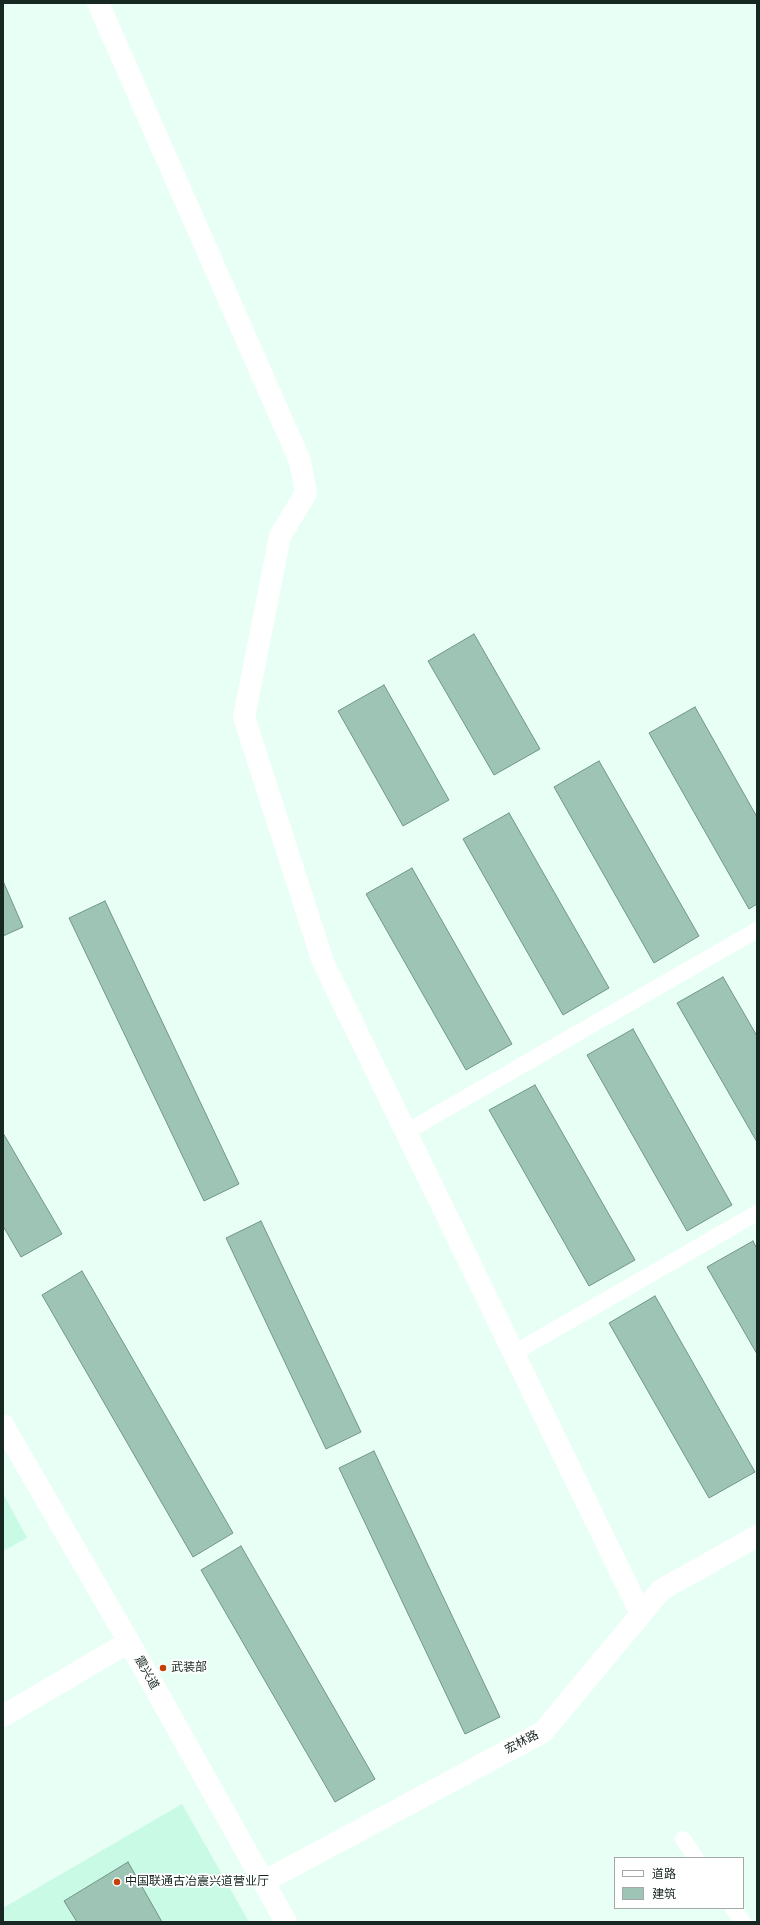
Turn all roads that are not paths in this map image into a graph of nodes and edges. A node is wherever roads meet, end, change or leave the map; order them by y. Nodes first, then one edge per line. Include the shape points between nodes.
1 (98, 3) edge
2 (757, 930) edge
3 (406, 1132) junction
4 (757, 1213) edge
5 (514, 1354) junction
6 (3, 1425) edge
7 (757, 1536) edge
8 (641, 1614) junction
9 (129, 1642) junction
10 (3, 1716) edge
11 (682, 1839) dead end
12 (695, 1857) edge
13 (263, 1882) junction
14 (734, 1909) edge
15 (286, 1922) edge
16 (743, 1922) edge

1 - 3 street via 300,461 306,492 280,536 244,717 323,962
2 - 3 lane
3 - 5 street
4 - 5 lane
5 - 8 street
6 - 9 street, 震兴道
7 - 8 street, 宏林路 via 661,1590
8 - 13 street, 宏林路 via 543,1732
9 - 10 street
9 - 13 street, 震兴道
11 - 12 lane
13 - 15 street, 震兴道
14 - 16 lane

